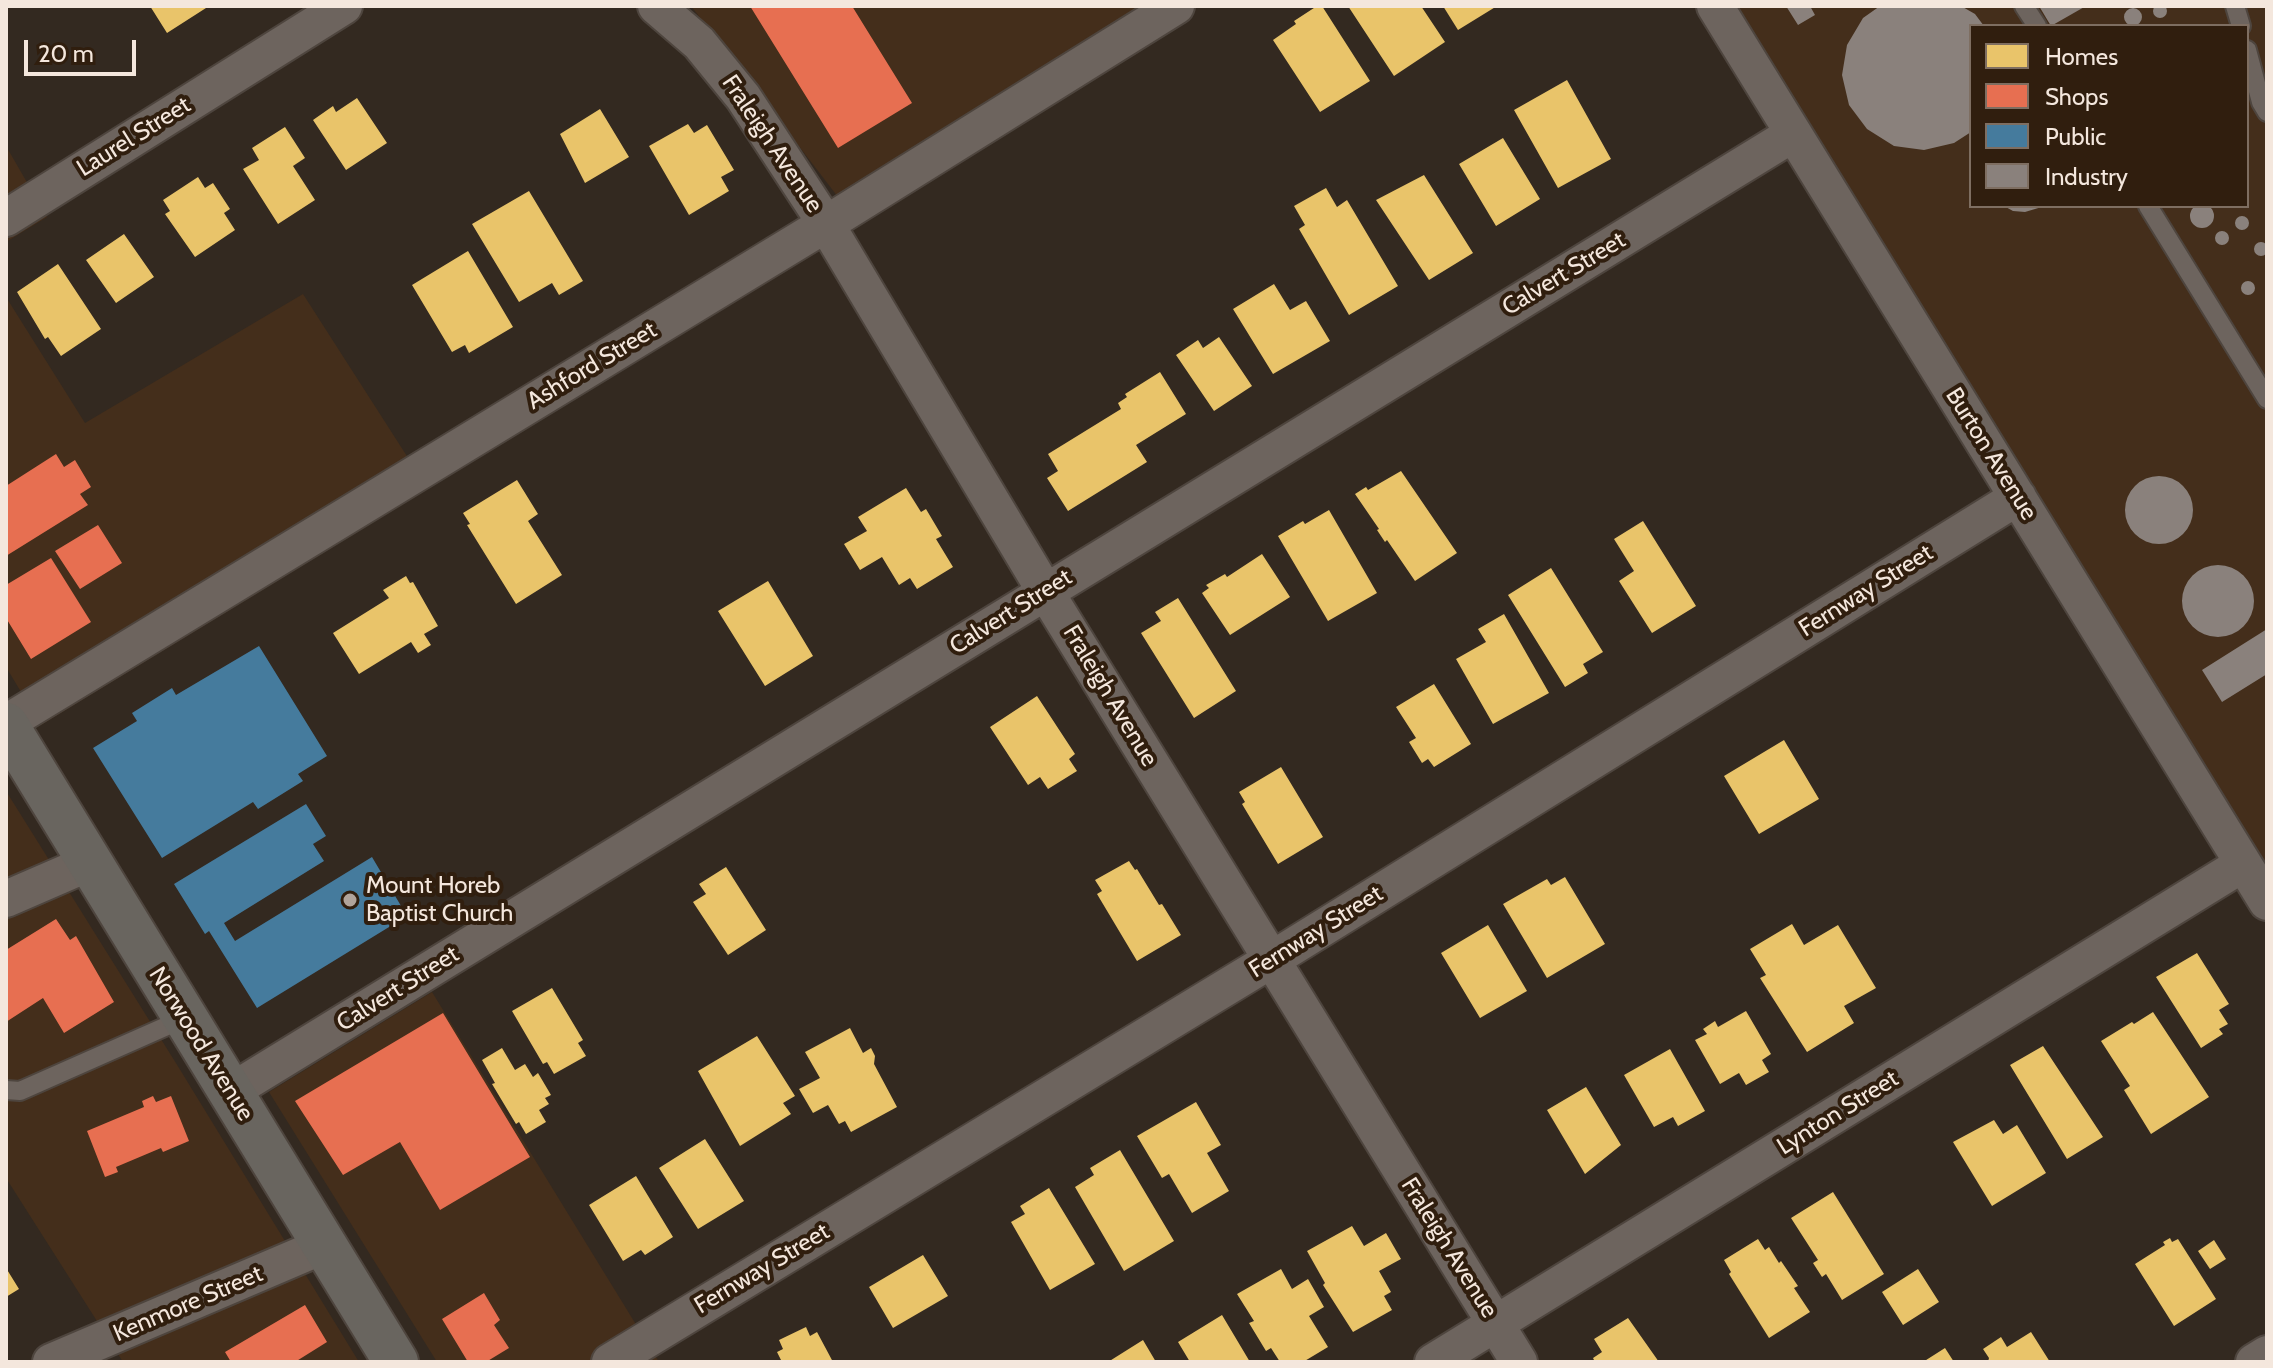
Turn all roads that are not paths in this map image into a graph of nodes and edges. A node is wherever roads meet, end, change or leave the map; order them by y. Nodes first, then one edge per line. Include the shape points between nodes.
1 (344, 6) edge
2 (656, 6) edge
3 (1176, 6) edge
4 (1715, 6) edge
5 (2024, 6) edge
6 (2036, 24) edge
7 (2249, 57) edge
8 (2267, 112) edge
9 (1793, 134) junction
10 (2149, 208) edge
11 (6, 218) edge
12 (826, 224) junction
13 (2267, 399) edge
14 (2018, 497) junction
15 (1045, 591) junction
16 (6, 724) edge
17 (89, 863) junction
18 (2243, 864) junction
19 (6, 899) edge
20 (2267, 902) edge
21 (1271, 960) junction
22 (185, 1018) junction
23 (6, 1090) edge
24 (230, 1092) junction
25 (325, 1245) junction
26 (1496, 1323) junction
27 (2267, 1354) edge
28 (51, 1362) edge
29 (396, 1362) edge
30 (610, 1362) edge
31 (1433, 1362) edge
32 (1519, 1362) edge
33 (2254, 1362) edge

1 - 11 street, Laurel Street
2 - 12 street, Fraleigh Avenue via 699,43 743,97
3 - 12 street, Ashford Street
4 - 9 street, Burton Avenue
5 - 6 lane
7 - 8 lane
9 - 14 street, Burton Avenue
9 - 15 street, Calvert Street
10 - 13 lane
12 - 15 street, Fraleigh Avenue
12 - 16 street, Ashford Street
14 - 18 street, Burton Avenue
14 - 21 street, Fernway Street
15 - 21 street, Fraleigh Avenue
15 - 24 street, Calvert Street
16 - 17 main road, Norwood Avenue
17 - 19 street
17 - 22 main road, Norwood Avenue
18 - 20 street, Burton Avenue
18 - 26 street, Lynton Street
21 - 26 street, Fraleigh Avenue
21 - 30 street, Fernway Street
22 - 23 lane via 20,1091
22 - 24 main road, Norwood Avenue
24 - 25 main road, Norwood Avenue
25 - 28 street, Kenmore Street
25 - 29 main road, Norwood Avenue
26 - 31 street, Lynton Street
26 - 32 street, Fraleigh Avenue
27 - 33 street

